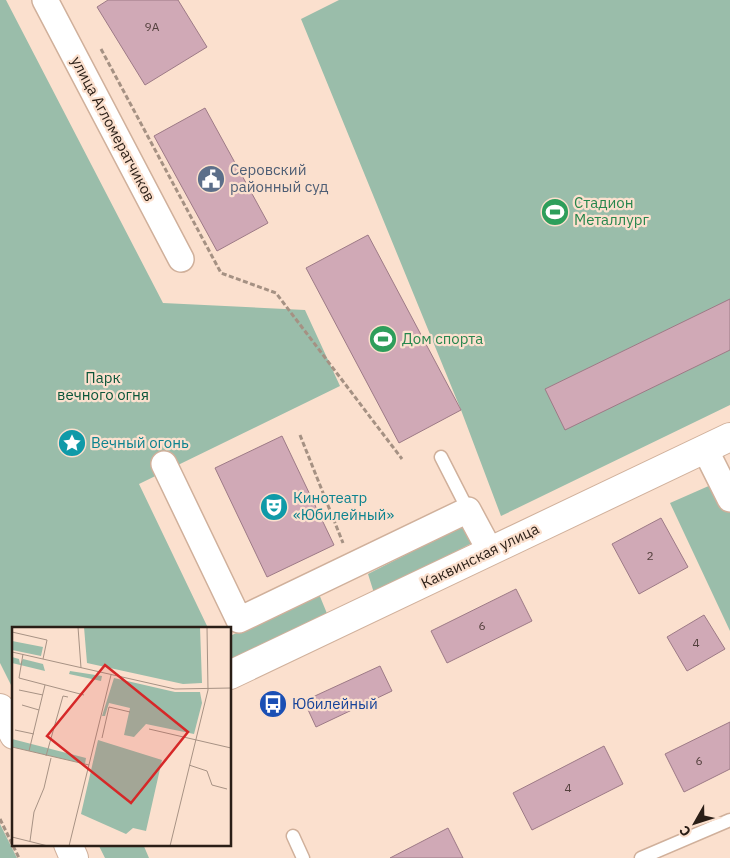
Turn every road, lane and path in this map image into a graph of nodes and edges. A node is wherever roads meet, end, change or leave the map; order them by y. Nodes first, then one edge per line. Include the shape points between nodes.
1 (45, 0) edge
2 (97, 43) dead end
3 (181, 259) dead end
4 (300, 435) dead end
5 (730, 437) edge
6 (705, 449) junction
7 (441, 457) dead end
8 (402, 458) dead end
9 (164, 464) dead end
10 (730, 500) edge
11 (468, 510) junction
12 (490, 551) junction
13 (352, 566) junction
14 (231, 675) edge
15 (0, 708) edge
16 (12, 731) edge
17 (0, 819) edge
18 (730, 820) edge
19 (293, 836) dead end
20 (12, 844) edge
21 (13, 846) edge
22 (69, 846) edge
23 (19, 858) edge
24 (74, 858) edge
25 (303, 858) edge
26 (641, 858) edge

1 - 3 street, улица Агломератчиков
2 - 8 path via 221,273 276,293
4 - 13 path
5 - 6 main road, Каквинская улица
6 - 10 street
6 - 12 main road, Каквинская улица
7 - 11 lane
9 - 13 street via 239,620
11 - 12 street
11 - 13 street
12 - 14 main road, Каквинская улица
15 - 16 main road
17 - 20 path
18 - 26 lane
19 - 25 lane
21 - 23 path
22 - 24 main road

